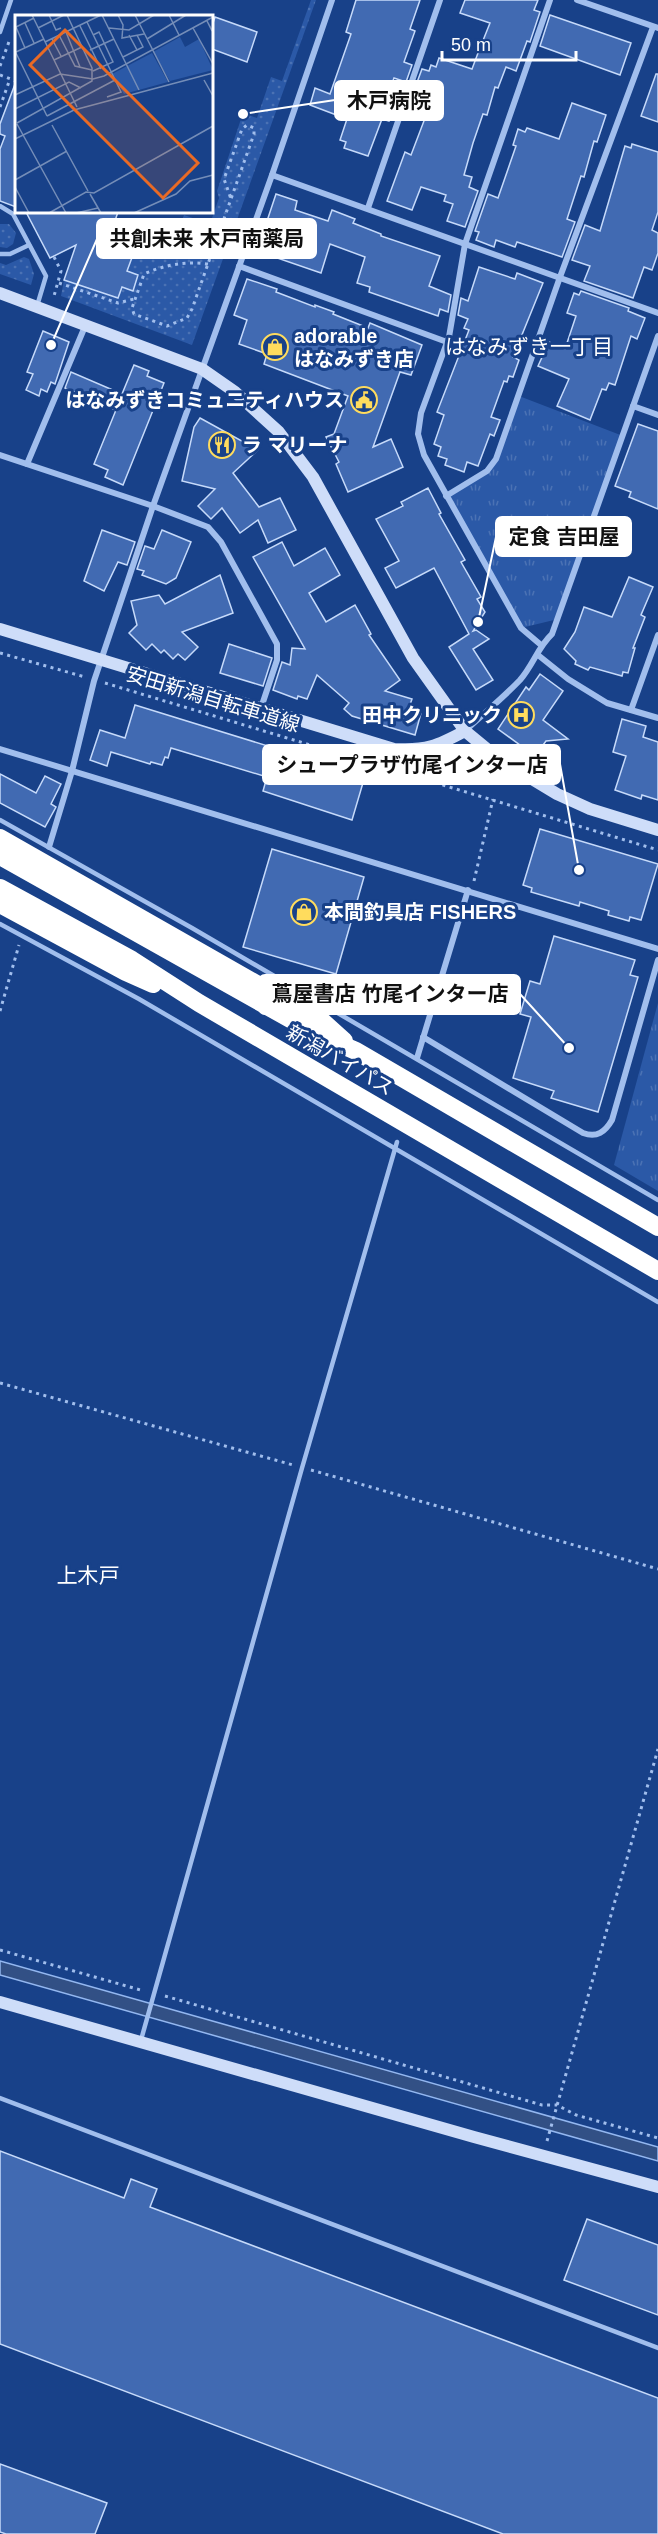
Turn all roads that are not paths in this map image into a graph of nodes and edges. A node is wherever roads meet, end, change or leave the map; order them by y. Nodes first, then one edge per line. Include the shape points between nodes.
1 (11, 0) edge
2 (332, 0) edge
3 (440, 0) edge
4 (550, 0) edge
5 (577, 0) edge
6 (656, 27) edge
7 (0, 32) edge
8 (272, 175) junction
9 (0, 206) edge
10 (368, 208) junction
11 (29, 244) junction
12 (465, 244) junction
13 (0, 254) edge
14 (239, 266) junction
15 (560, 277) junction
16 (0, 293) edge
17 (37, 306) junction
18 (658, 313) edge
19 (87, 324) junction
20 (658, 336) edge
21 (447, 342) junction
22 (202, 369) junction
23 (633, 406) junction
24 (658, 415) edge
25 (0, 455) edge
26 (27, 464) junction
27 (446, 496) junction
28 (153, 506) junction
29 (0, 629) edge
30 (658, 635) edge
31 (541, 645) junction
32 (538, 655) junction
33 (101, 659) junction
34 (261, 708) junction
35 (631, 710) junction
36 (658, 718) edge
37 (465, 731) junction
38 (0, 749) edge
39 (72, 771) junction
40 (0, 820) edge
41 (658, 830) edge
42 (0, 838) edge
43 (49, 847) junction
44 (0, 856) edge
45 (0, 888) edge
46 (468, 890) junction
47 (0, 904) edge
48 (0, 924) edge
49 (658, 949) edge
50 (658, 960) edge
51 (199, 1003) junction
52 (423, 1037) junction
53 (356, 1051) junction
54 (417, 1058) junction
55 (415, 1067) dead end
56 (397, 1142) dead end
57 (395, 1149) junction
58 (658, 1200) edge
59 (658, 1227) edge
60 (658, 1271) edge
61 (658, 1302) edge
62 (0, 2002) edge
63 (141, 2042) junction
64 (0, 2098) edge
65 (658, 2187) edge
66 (658, 2348) edge

1 - 7 lane
2 - 8 street
3 - 10 street
4 - 12 street
5 - 6 street
6 - 15 street
8 - 10 street
8 - 14 street
9 - 11 lane via 13,214
10 - 12 street
11 - 13 lane via 10,254
11 - 17 lane via 46,276
12 - 15 street
12 - 21 street
14 - 21 street
14 - 22 street
15 - 18 street
15 - 27 street via 496,459 487,471
16 - 17 street
17 - 19 street
19 - 22 street
19 - 26 street
20 - 23 street
21 - 27 street via 421,413 418,434 424,455
22 - 28 street
22 - 37 street via 261,413 297,453 413,658
23 - 24 street
23 - 31 street via 558,619 552,634
25 - 26 street
26 - 28 street
27 - 31 street via 521,628
28 - 33 street
28 - 34 street via 208,527 221,542 277,644 277,660
29 - 33 street
30 - 35 street
31 - 32 street
32 - 35 street via 607,703
32 - 37 street via 521,679
33 - 34 street
33 - 39 street
34 - 37 street via 394,749 420,750
35 - 36 street
37 - 41 street via 499,759 557,794 590,809
38 - 39 street
39 - 43 street
39 - 46 street
40 - 43 lane
42 - 53 highway via 323,1022
43 - 54 lane
44 - 53 highway, 新潟バイパス via 317,1034
45 - 51 highway, 新潟バイパス via 132,960
46 - 49 street
46 - 52 street
47 - 51 highway via 126,972
48 - 57 lane via 139,999
50 - 52 street via 612,1120 602,1133 592,1136 583,1132
51 - 60 highway, 新潟バイパス
52 - 54 street
53 - 59 highway, 新潟バイパス
54 - 55 lane
54 - 58 lane
56 - 57 lane
57 - 61 lane
57 - 63 lane
62 - 63 street
63 - 65 street
64 - 66 lane

